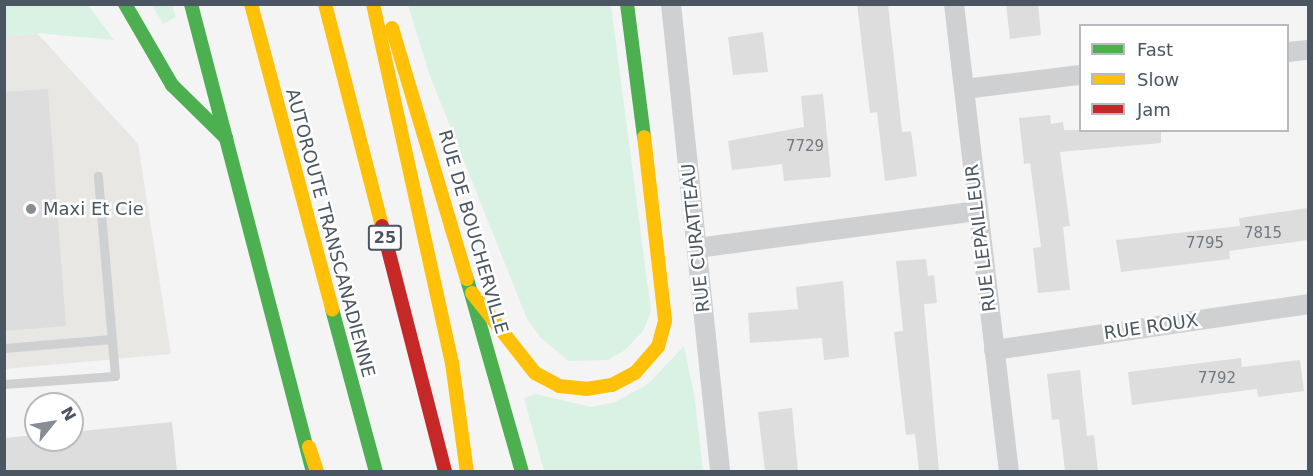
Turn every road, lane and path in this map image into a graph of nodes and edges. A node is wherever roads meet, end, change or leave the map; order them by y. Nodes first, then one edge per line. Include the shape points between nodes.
1 (125, 4) edge
2 (191, 4) edge
3 (250, 4) edge
4 (325, 4) edge
5 (373, 4) edge
6 (384, 4) edge
7 (627, 4) edge
8 (670, 4) edge
9 (954, 4) edge
10 (1308, 50) edge
11 (1289, 52) edge
12 (1079, 75) edge
13 (964, 89) junction
14 (226, 138) junction
15 (98, 176) dead end
16 (977, 211) junction
17 (697, 248) junction
18 (472, 293) junction
19 (1308, 304) edge
20 (112, 339) junction
21 (4, 348) edge
22 (994, 351) junction
23 (4, 384) edge
24 (309, 447) junction
25 (312, 471) edge
26 (317, 471) edge
27 (376, 471) edge
28 (445, 471) edge
29 (467, 471) edge
30 (522, 471) edge
31 (720, 471) edge
32 (1009, 471) edge

1 - 14 main road via 172,85
2 - 14 main road
3 - 27 main road, AUTOROUTE TRANSCANADIENNE
4 - 28 main road, 25
5 - 29 main road via 452,363
6 - 18 main road, RUE DE BOUCHERVILLE
7 - 18 main road via 663,294 665,320 658,347 635,373 612,385 586,389 559,386 535,373
8 - 17 street, RUE CURATTEAU
9 - 13 street, RUE LEPAILLEUR
10 - 11 street
12 - 13 street
13 - 16 street, RUE LEPAILLEUR
14 - 24 main road
15 - 20 lane
16 - 17 street
16 - 22 street, RUE LEPAILLEUR
17 - 31 street, RUE CURATTEAU
18 - 30 main road, RUE DE BOUCHERVILLE
19 - 22 street, RUE ROUX
20 - 21 lane
20 - 23 lane via 115,376
22 - 32 street, RUE LEPAILLEUR
24 - 25 main road
24 - 26 main road

